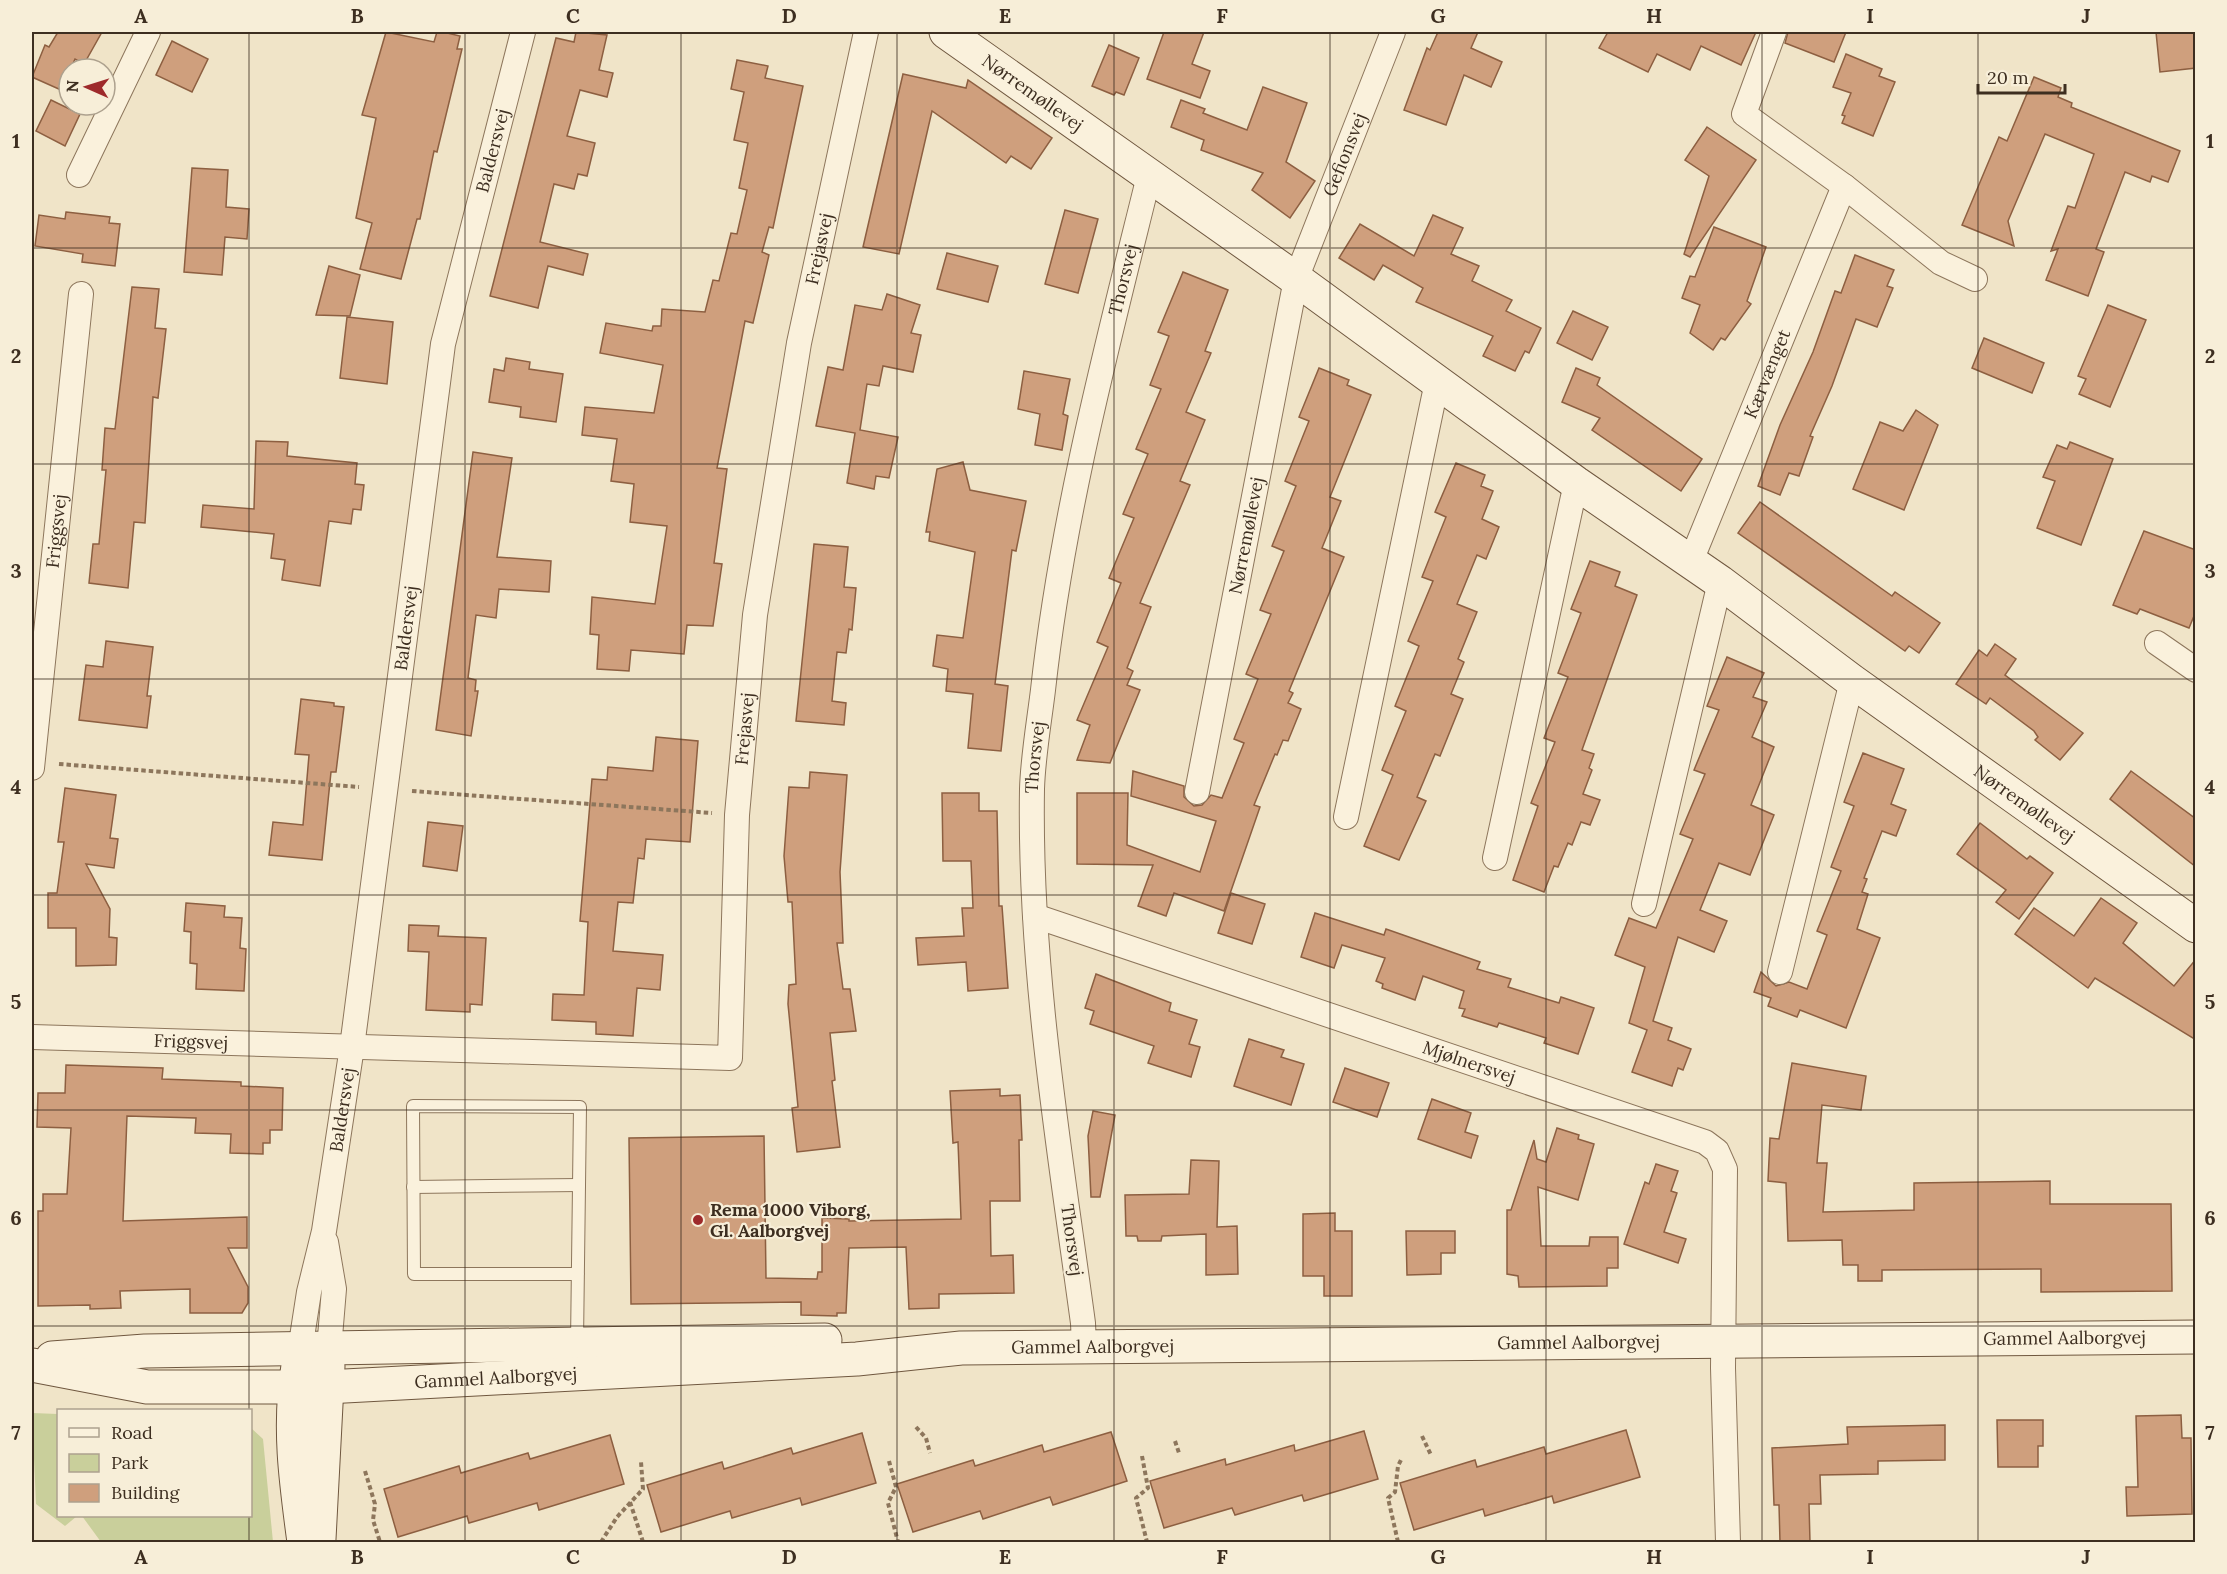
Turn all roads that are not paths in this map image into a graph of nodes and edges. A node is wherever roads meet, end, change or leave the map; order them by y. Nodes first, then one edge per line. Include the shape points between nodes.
1 (148, 32) edge
2 (523, 32) edge
3 (866, 32) edge
4 (946, 32) edge
5 (1393, 32) edge
6 (1774, 32) edge
7 (79, 175) dead end
8 (1149, 176) junction
9 (1844, 186) junction
10 (1296, 279) junction
11 (1975, 279) dead end
12 (81, 294) dead end
13 (1437, 382) junction
14 (1576, 483) junction
15 (1691, 561) junction
16 (1720, 582) junction
17 (2157, 643) dead end
18 (2196, 670) edge
19 (1852, 681) junction
20 (32, 768) edge
21 (1197, 792) dead end
22 (1346, 817) dead end
23 (1494, 858) dead end
24 (1644, 904) dead end
25 (1035, 916) junction
26 (2196, 926) edge
27 (1780, 972) dead end
28 (32, 1037) edge
29 (352, 1047) junction
30 (579, 1185) junction
31 (413, 1187) junction
32 (578, 1274) junction
33 (2196, 1337) edge
34 (1725, 1342) junction
35 (1084, 1346) junction
36 (315, 1349) junction
37 (32, 1359) edge
38 (577, 1359) junction
39 (32, 1365) edge
40 (310, 1387) junction
41 (304, 1542) edge
42 (319, 1542) edge
43 (1728, 1542) edge

1 - 7 street
2 - 29 street, Baldersvej via 443,344
3 - 29 street, Frejasvej via 799,343 755,615 737,815 730,1058
4 - 8 street, Nørremøllevej
5 - 10 street, Gefionsvej
6 - 9 street via 1743,114
8 - 10 street, Nørremøllevej
8 - 25 street, Thorsvej via 1077,476 1049,629 1032,787
9 - 11 street via 1941,263
9 - 15 street, Kærvænget
10 - 13 street, Nørremøllevej
10 - 21 street, Nørremøllevej
12 - 20 street, Friggsvej
13 - 14 street, Nørremøllevej
13 - 22 street
14 - 15 street, Nørremøllevej
14 - 23 street
15 - 16 street, Nørremøllevej
16 - 19 street, Nørremøllevej
16 - 24 street
17 - 18 street
19 - 26 street, Nørremøllevej
19 - 27 street
25 - 34 street, Mjølnersvej via 1705,1142 1717,1151 1725,1169
25 - 35 street, Thorsvej via 1046,1054
28 - 29 street, Friggsvej
29 - 36 street, Baldersvej via 324,1231 309,1292
30 - 31 lane
30 - 31 lane via 580,1107 413,1106
30 - 32 lane
31 - 32 lane via 414,1274
32 - 38 lane
33 - 34 street, Gammel Aalborgvej
34 - 35 street, Gammel Aalborgvej
34 - 43 street, Mjølnersvej
35 - 38 street, Gammel Aalborgvej via 961,1348 855,1339
36 - 37 street, Gammel Aalborgvej via 145,1351
36 - 38 street, Gammel Aalborgvej
36 - 40 street
38 - 40 street, Gammel Aalborgvej
39 - 40 street, Gammel Aalborgvej via 147,1387
40 - 41 street via 293,1458
40 - 42 street

